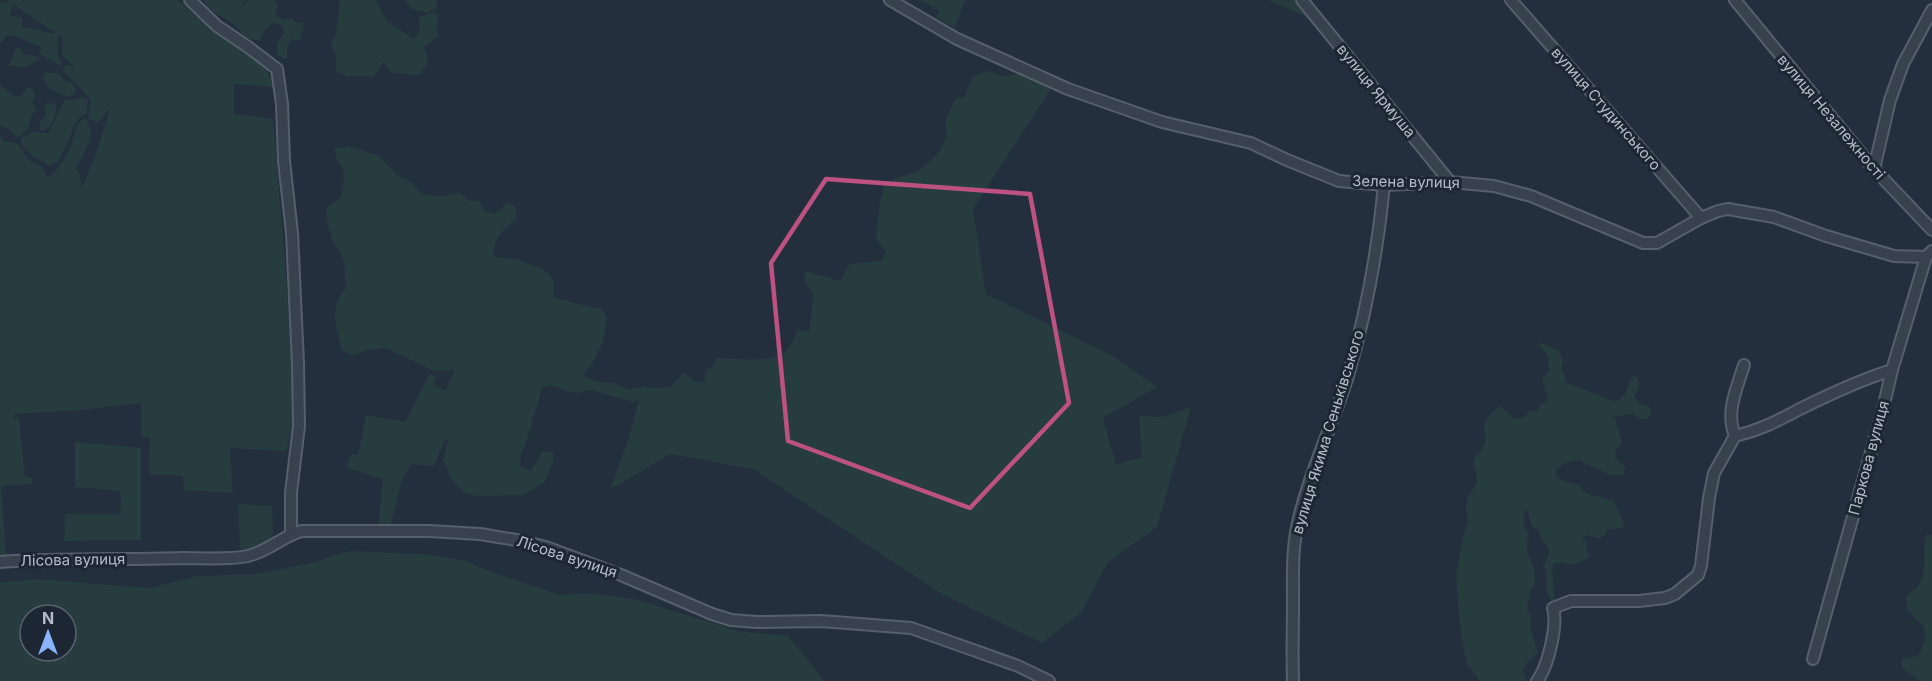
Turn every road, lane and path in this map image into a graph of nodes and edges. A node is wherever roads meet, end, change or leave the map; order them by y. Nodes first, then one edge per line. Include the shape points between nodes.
1 (190, 0) edge
2 (890, 0) edge
3 (1302, 0) edge
4 (1511, 0) edge
5 (1735, 0) edge
6 (1932, 10) edge
7 (1874, 169) junction
8 (1450, 182) junction
9 (1384, 185) junction
10 (1701, 218) junction
11 (1932, 230) edge
12 (1929, 254) edge
13 (1744, 365) dead end
14 (1892, 370) junction
15 (1735, 436) junction
16 (291, 534) junction
17 (0, 562) edge
18 (1813, 659) dead end
19 (1049, 681) edge
20 (1293, 681) edge
21 (1537, 681) edge

1 - 16 street via 217,26 277,69 279,78 298,363 299,426 291,493
2 - 9 street, Зелена вулиця via 957,39 1068,89 1162,122 1251,143 1339,181
3 - 8 street, вулиця Ярмуша
4 - 10 street, вулиця Студинського
5 - 7 street, вулиця Незалежності
6 - 7 street via 1903,64
7 - 11 street, вулиця Незалежності
8 - 9 street, Зелена вулиця
8 - 10 street, Зелена вулиця via 1494,186 1531,196 1643,243 1657,243
9 - 20 street, вулиця Якима Сеньківського via 1379,236 1348,375 1311,477 1298,527 1293,555
10 - 12 street, Зелена вулиця via 1739,209 1894,256
12 - 14 street, Паркова вулиця
13 - 15 street via 1731,407 1730,424
14 - 15 street via 1871,376 1776,423
14 - 18 street, Паркова вулиця
15 - 21 street via 1714,473 1698,575 1665,598 1571,601 1553,608 1548,658
16 - 17 street, Лісова вулиця via 266,550 246,556
16 - 19 street, Лісова вулиця via 429,531 522,541 621,575 731,620 911,628

